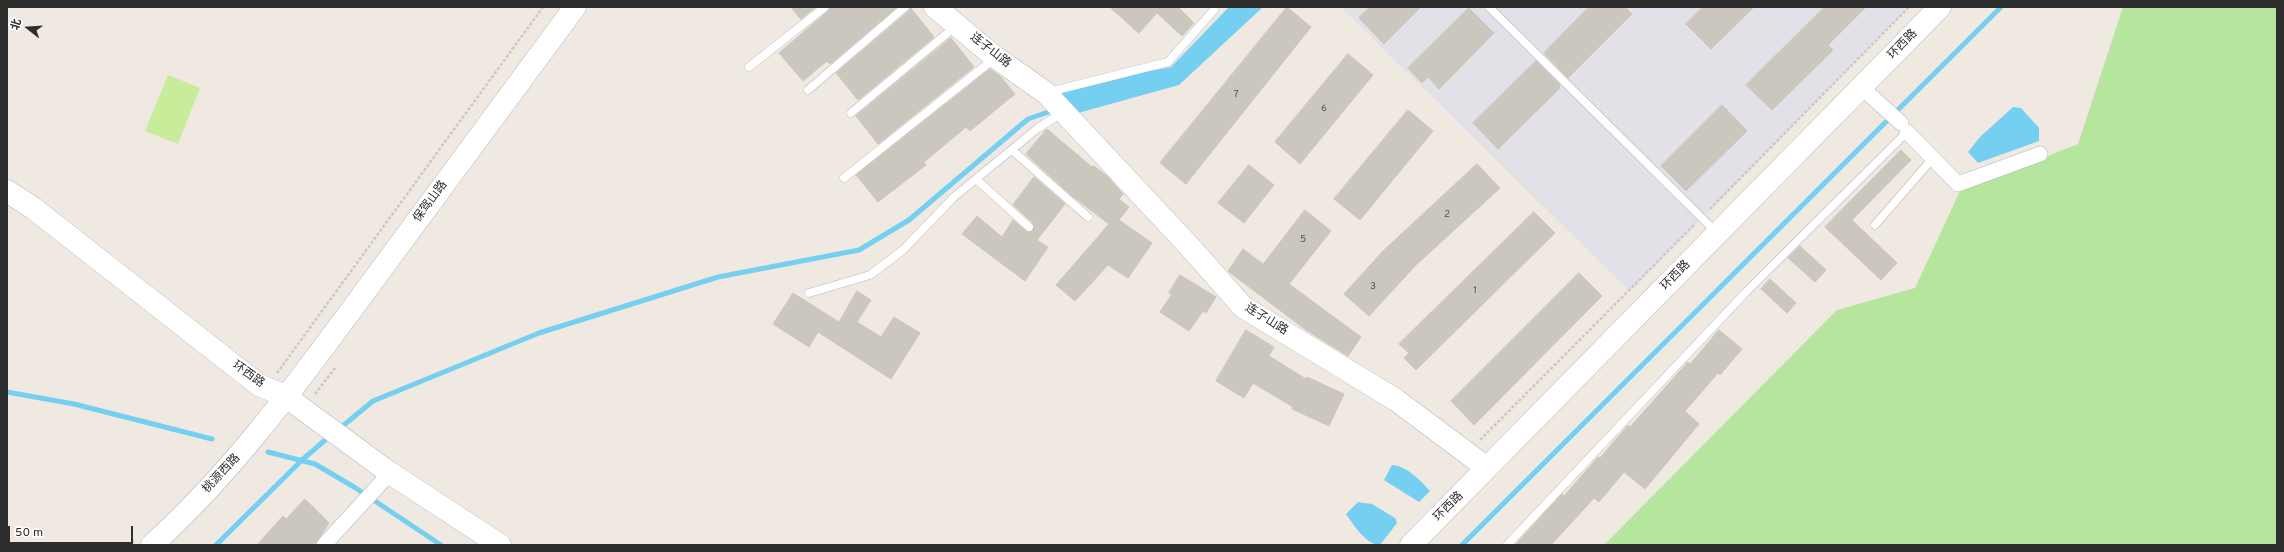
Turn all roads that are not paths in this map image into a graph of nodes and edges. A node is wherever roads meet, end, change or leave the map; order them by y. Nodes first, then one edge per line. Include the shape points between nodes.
1 (574, 7) edge
2 (824, 7) edge
3 (905, 7) edge
4 (935, 7) edge
5 (1489, 7) edge
6 (1940, 7) edge
7 (1214, 10) dead end
8 (957, 25) junction
9 (995, 57) junction
10 (749, 67) dead end
11 (1861, 87) junction
12 (808, 90) dead end
13 (1046, 93) junction
14 (1063, 112) junction
15 (851, 113) dead end
16 (1904, 128) junction
17 (1012, 150) junction
18 (2040, 154) dead end
19 (1933, 158) junction
20 (844, 178) dead end
21 (976, 180) junction
22 (7, 191) edge
23 (1088, 217) dead end
24 (1875, 225) dead end
25 (1029, 227) dead end
26 (1718, 233) junction
27 (809, 293) dead end
28 (276, 392) junction
29 (1487, 468) junction
30 (383, 480) junction
31 (146, 540) edge
32 (324, 545) edge
33 (500, 545) edge
34 (1411, 545) edge
35 (1507, 545) edge

1 - 28 street, 保驾山路 via 309,367
2 - 10 lane
3 - 12 lane
4 - 8 street, 连子山路
5 - 26 lane
6 - 11 street, 环西路
7 - 13 lane via 1168,62
8 - 9 street, 连子山路
8 - 15 lane
9 - 13 street, 连子山路
9 - 20 lane
11 - 16 street
11 - 26 street, 环西路
13 - 14 street, 连子山路
14 - 17 lane via 1038,128
14 - 29 street, 连子山路 via 1243,307 1396,400
16 - 19 street
16 - 35 lane
17 - 21 lane
17 - 23 lane
18 - 19 street via 1958,184
19 - 24 lane
21 - 25 lane
21 - 27 lane via 954,197 903,250 870,275
22 - 28 street, 环西路 via 259,385
26 - 29 street, 环西路
28 - 30 street, 环西路 via 344,439
28 - 31 street, 桃源西路 via 248,446 185,515
29 - 34 street, 环西路
30 - 32 street
30 - 33 street, 环西路

